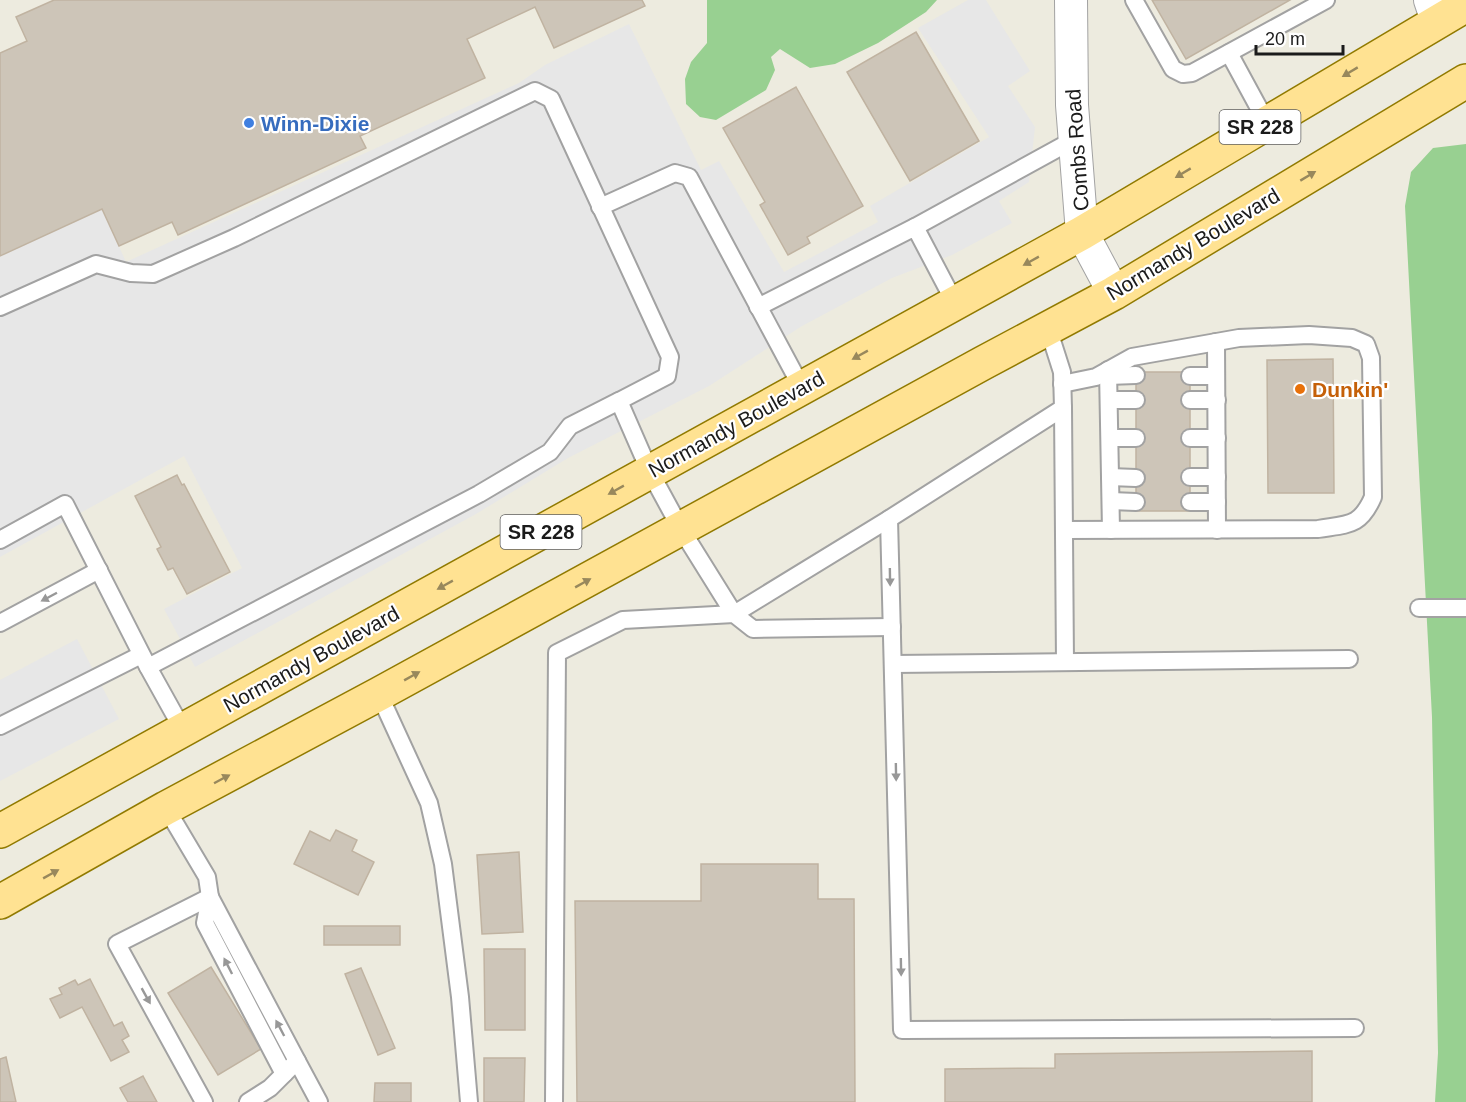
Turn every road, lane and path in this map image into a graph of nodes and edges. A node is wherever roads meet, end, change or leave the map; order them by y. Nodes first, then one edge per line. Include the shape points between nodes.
1 (1071, 0) edge
2 (1134, 0) edge
3 (1326, 0) edge
4 (1466, 5) edge
5 (1433, 10) edge
6 (1229, 53) junction
7 (1466, 81) edge
8 (1267, 123) junction
9 (1075, 139) junction
10 (600, 207) junction
11 (915, 227) junction
12 (1082, 233) junction
13 (1114, 293) junction
14 (955, 303) junction
15 (0, 307) edge
16 (758, 307) junction
17 (1048, 328) junction
18 (1216, 342) junction
19 (1108, 373) junction
20 (1136, 375) dead end
21 (1190, 376) dead end
22 (1216, 376) junction
23 (1062, 384) junction
24 (802, 388) junction
25 (1109, 400) junction
26 (1136, 400) dead end
27 (1190, 400) dead end
28 (1217, 400) junction
29 (619, 401) junction
30 (1063, 408) junction
31 (1110, 438) junction
32 (1136, 438) dead end
33 (1190, 438) dead end
34 (1217, 438) junction
35 (650, 472) junction
36 (1110, 477) junction
37 (1190, 477) dead end
38 (1217, 477) junction
39 (1136, 478) dead end
40 (1111, 501) junction
41 (1136, 502) dead end
42 (1190, 502) dead end
43 (1217, 502) junction
44 (889, 519) junction
45 (681, 529) junction
46 (1064, 530) junction
47 (1111, 530) junction
48 (1217, 530) junction
49 (0, 540) edge
50 (99, 570) junction
51 (1419, 608) dead end
52 (1466, 608) edge
53 (734, 614) junction
54 (0, 623) edge
55 (892, 627) junction
56 (1349, 659) dead end
57 (144, 661) junction
58 (1065, 662) junction
59 (893, 664) junction
60 (379, 694) junction
61 (0, 726) edge
62 (183, 730) junction
63 (166, 808) junction
64 (0, 831) edge
65 (210, 897) junction
66 (0, 902) edge
67 (1355, 1028) dead end
68 (297, 1061) junction
69 (284, 1074) junction
70 (204, 1102) edge
71 (248, 1102) edge
72 (319, 1102) edge
73 (469, 1102) edge
74 (554, 1102) edge

1 - 9 street, Combs Road
2 - 6 lane via 1173,69 1192,73
3 - 6 lane
4 - 5 main road, Normandy Boulevard / SR 228
5 -> 8 main road, Normandy Boulevard / SR 228
6 - 8 lane
13 -> 7 main road, Normandy Boulevard / SR 228
8 -> 12 main road, Normandy Boulevard / SR 228
9 - 11 lane
9 - 12 street, Combs Road
10 - 15 lane via 551,99 535,91 153,274 96,264
10 - 16 lane via 675,173 689,177
10 - 29 lane via 670,357 668,376
11 - 14 lane
11 - 16 lane
12 - 13 street, Combs Road
12 -> 14 main road, Normandy Boulevard / SR 228
13 - 17 main road, Normandy Boulevard / SR 228
14 -> 24 main road, Normandy Boulevard / SR 228
16 - 24 lane
17 - 23 lane
17 - 45 main road, Normandy Boulevard / SR 228
18 - 19 lane via 1132,357
18 - 22 lane
18 - 48 lane via 1309,335 1352,338 1366,344 1371,358 1373,497 1365,514 1353,523 1318,529
19 - 20 lane
19 - 23 lane
19 - 25 lane
21 - 22 lane
22 - 28 lane
23 - 30 lane
24 - 35 main road, Normandy Boulevard / SR 228
25 - 26 lane
25 - 31 lane
27 - 28 lane
28 - 34 lane
29 - 35 lane
29 - 57 lane via 570,426 550,452 485,490
30 - 44 lane
30 - 46 lane
31 - 32 lane
31 - 36 lane
33 - 34 lane
34 - 38 lane
35 - 45 lane
35 -> 62 main road, Normandy Boulevard / SR 228
36 - 39 lane
36 - 40 lane
37 - 38 lane
38 - 43 lane
40 - 41 lane
40 - 47 lane
42 - 43 lane
43 - 48 lane
44 - 53 lane
44 -> 55 lane
45 - 53 lane
60 -> 45 main road, Normandy Boulevard / SR 228
46 - 47 lane
46 - 58 lane
47 - 48 lane
49 - 50 lane via 65,504
50 -> 54 lane
50 - 57 lane
51 - 52 lane
53 - 55 lane via 753,629
53 - 74 lane via 623,620 557,653
55 - 59 lane
56 - 58 lane
57 - 61 lane
57 - 62 lane
58 - 59 lane
59 -> 67 lane via 902,1030
63 -> 60 main road, Normandy Boulevard / SR 228
60 - 73 lane via 429,803 443,864
62 - 64 main road, Normandy Boulevard / SR 228
63 - 65 lane via 207,877
66 -> 63 main road, Normandy Boulevard / SR 228
68 -> 65 lane
69 -> 65 lane via 205,923
65 -> 70 lane via 117,944
68 - 69 lane
68 - 72 lane
69 - 71 lane

